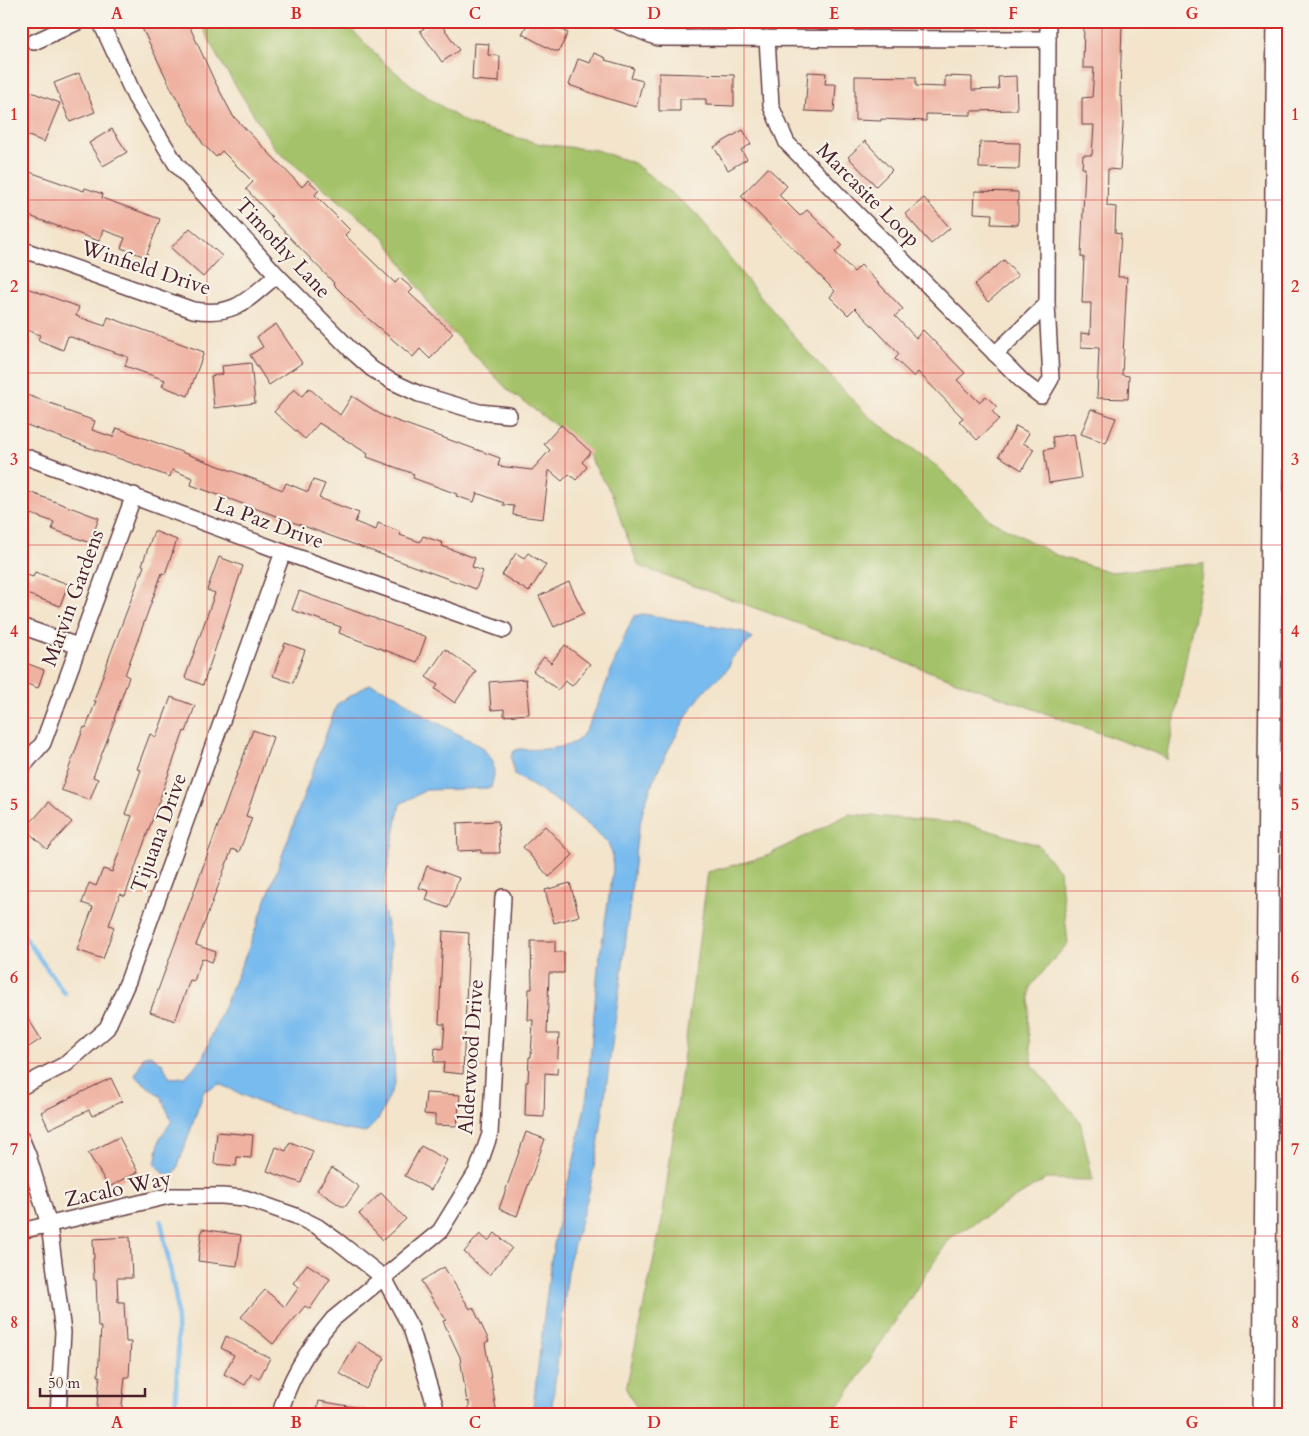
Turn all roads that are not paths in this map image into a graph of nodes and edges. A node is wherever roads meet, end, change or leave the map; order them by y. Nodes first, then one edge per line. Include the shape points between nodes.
1 (80, 21) edge
2 (100, 21) edge
3 (616, 21) edge
4 (1048, 21) edge
5 (1278, 21) edge
6 (767, 38) junction
7 (1048, 39) junction
8 (34, 42) dead end
9 (21, 249) edge
10 (278, 275) junction
11 (1047, 304) junction
12 (995, 354) junction
13 (509, 415) dead end
14 (21, 455) edge
15 (134, 495) junction
16 (283, 552) junction
17 (21, 626) edge
18 (504, 630) dead end
19 (78, 646) junction
20 (23, 766) dead end
21 (503, 897) dead end
22 (21, 1087) edge
23 (21, 1138) edge
24 (49, 1225) junction
25 (21, 1231) edge
26 (384, 1278) junction
27 (58, 1415) edge
28 (280, 1415) edge
29 (435, 1415) edge
30 (1264, 1415) edge

1 - 8 street
2 - 10 street, Timothy Lane via 135,97 176,164
3 - 6 street via 658,38
4 - 7 street, Marcasite Loop
5 - 30 highway
6 - 7 street
6 - 12 street, Marcasite Loop via 771,106 787,143
7 - 11 street, Marcasite Loop
9 - 10 street, Winfield Drive via 193,310 211,313 244,303
10 - 13 street, Timothy Lane via 372,369 419,394 479,412
11 - 12 street
11 - 12 street, Marcasite Loop via 1051,379 1041,396
14 - 15 street, La Paz Drive
15 - 16 street, La Paz Drive
15 - 19 street, Marvin Gardens
16 - 18 street, La Paz Drive
16 - 22 street, Tijuana Drive via 128,981 107,1028 66,1064
17 - 19 street
19 - 20 street, Marvin Gardens via 42,744
21 - 26 street, Alderwood Drive via 490,1134 477,1171 440,1231
23 - 24 street
24 - 25 street, Zacalo Way
24 - 26 street, Zacalo Way via 169,1196 245,1198 318,1227
24 - 27 street via 63,1332
26 - 28 street, Alderwood Drive via 333,1319 319,1336 291,1384
26 - 29 street, Zacalo Way via 412,1328 435,1405

